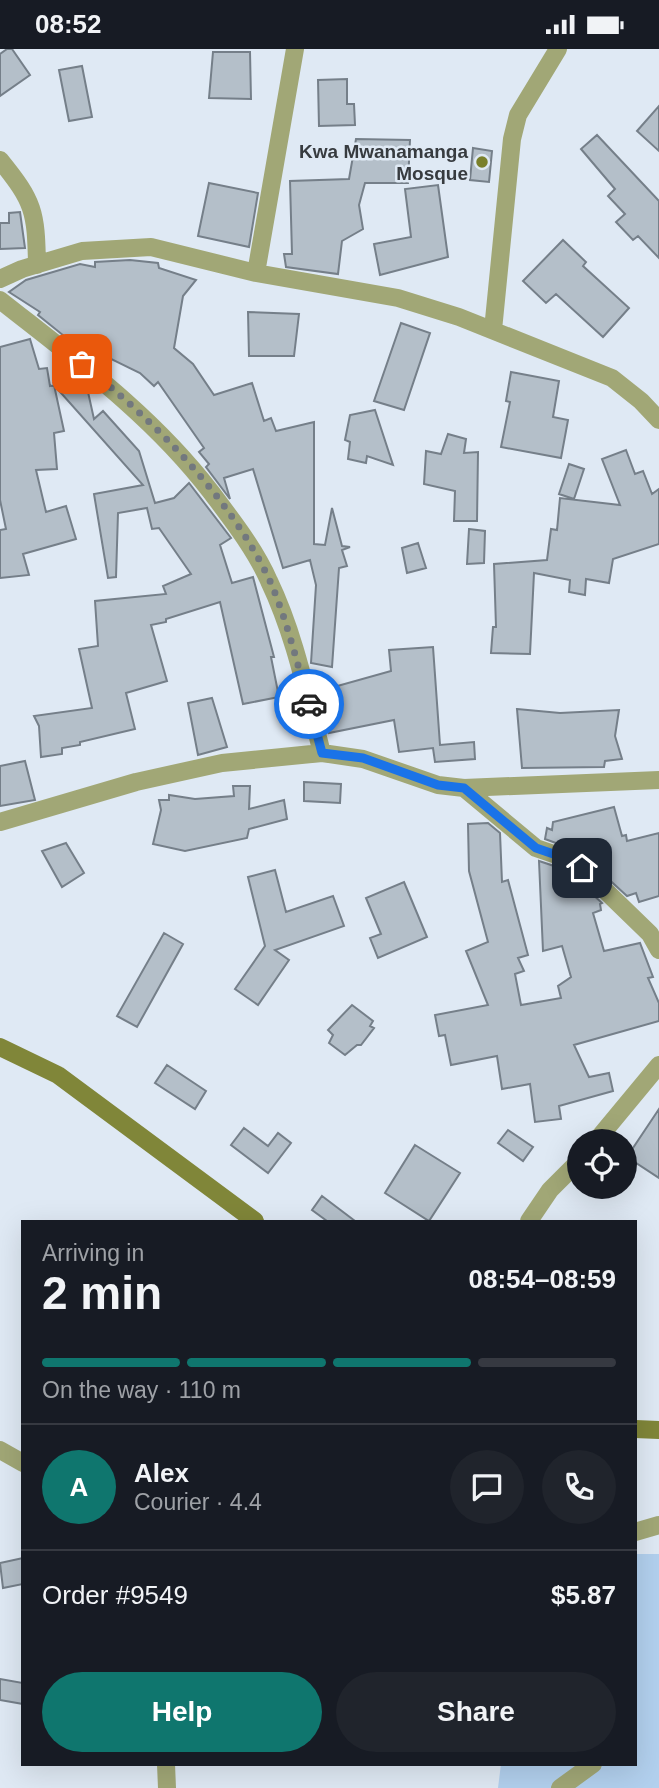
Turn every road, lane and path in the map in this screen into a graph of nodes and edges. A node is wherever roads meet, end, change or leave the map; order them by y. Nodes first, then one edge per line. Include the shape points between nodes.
1 (295, 49) edge
2 (558, 49) edge
3 (0, 160) edge
4 (37, 265) junction
5 (256, 273) junction
6 (0, 279) edge
7 (0, 300) edge
8 (493, 330) junction
9 (659, 420) edge
10 (322, 753) junction
11 (659, 780) edge
12 (464, 788) junction
13 (0, 823) edge
14 (659, 950) edge
15 (0, 1047) edge
16 (659, 1065) edge
17 (606, 1129) edge
18 (567, 1173) edge
19 (254, 1220) edge
20 (530, 1220) edge
21 (637, 1429) edge
22 (659, 1430) edge
23 (0, 1450) edge
24 (21, 1462) edge
25 (659, 1525) edge
26 (637, 1531) edge
27 (166, 1766) edge
28 (590, 1766) edge
29 (167, 1788) edge
30 (560, 1788) edge

1 - 5 street
2 - 8 street via 518,115 512,139
3 - 4 street via 33,207
4 - 5 street via 82,251 150,247
4 - 6 street
5 - 8 street via 398,298
7 - 10 street via 152,422 233,521 269,579 282,611
8 - 9 street via 612,378
10 - 12 street via 363,758 438,785
10 - 13 street via 209,765
11 - 12 street
12 - 14 street via 536,848 582,868 650,934
15 - 19 street via 58,1075
16 - 17 street
18 - 20 street
21 - 22 street
23 - 24 street
25 - 26 street
27 - 29 street
28 - 30 street

